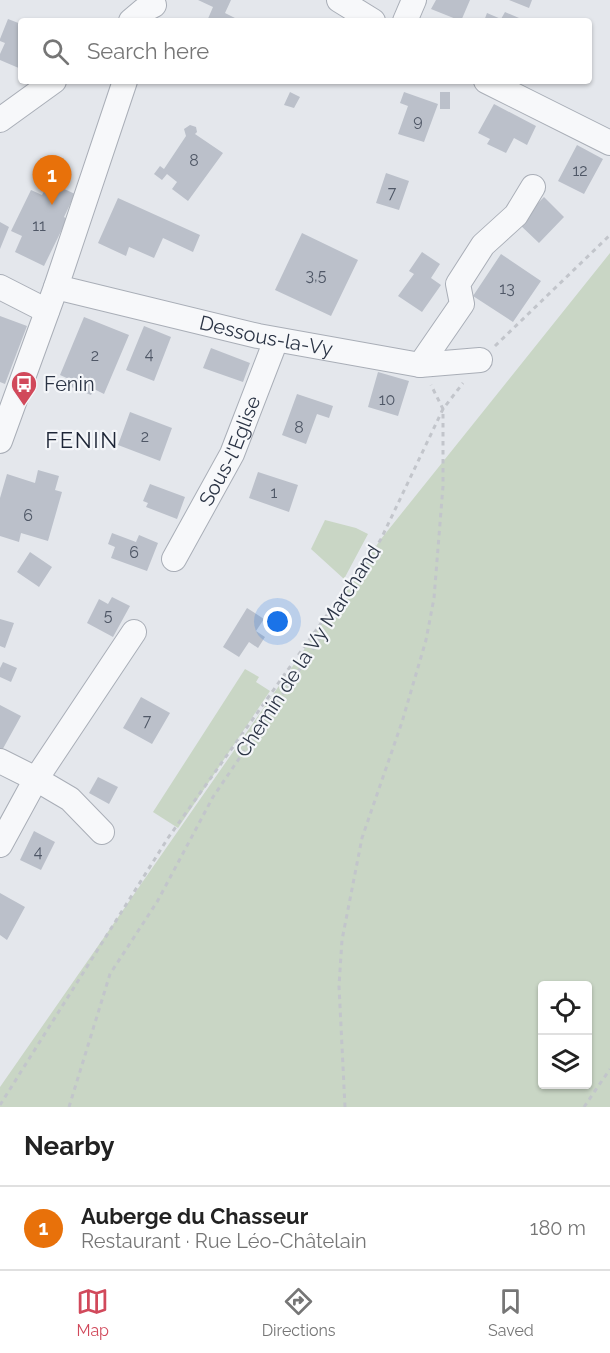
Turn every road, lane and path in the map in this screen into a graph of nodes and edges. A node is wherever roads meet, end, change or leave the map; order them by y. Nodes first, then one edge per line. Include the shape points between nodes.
1 (339, 0) edge
2 (414, 0) edge
3 (153, 9) edge
4 (135, 18) edge
5 (368, 18) edge
6 (406, 18) edge
7 (50, 84) edge
8 (124, 84) edge
9 (492, 84) edge
10 (0, 120) edge
11 (610, 143) edge
12 (533, 187) dead end
13 (610, 235) edge
14 (56, 286) junction
15 (0, 287) edge
16 (47, 311) junction
17 (276, 340) junction
18 (480, 360) junction
19 (420, 365) junction
20 (443, 409) junction
21 (0, 441) edge
22 (381, 539) junction
23 (174, 559) dead end
24 (134, 632) dead end
25 (0, 761) edge
26 (36, 779) junction
27 (102, 832) dead end
28 (0, 844) edge
29 (610, 1069) edge
30 (0, 1105) edge
31 (69, 1107) edge
32 (345, 1107) edge
33 (584, 1107) edge

1 - 5 street
2 - 6 street
3 - 4 street via 144,10
7 - 10 street
8 - 14 street
9 - 11 street
12 - 19 street via 516,215 483,245 458,284 462,304
13 - 18 path, Chemin de la Vy Marchand
14 - 16 street
14 - 17 street, Dessous-la-Vy
15 - 16 street
16 - 21 street
17 - 19 street, Dessous-la-Vy
17 - 23 street, Sous-l'Eglise via 232,454
18 - 19 street, Dessous-la-Vy
18 - 20 path, Chemin de la Vy Marchand
19 - 20 path
20 - 22 path, Chemin de la Vy Marchand
20 - 32 path via 443,486 434,598 402,722 362,838 342,940 339,986
22 - 30 path via 168,838
22 - 31 path, Chemin de la Vy Marchand via 308,657 213,797 157,902 110,974
24 - 26 street
25 - 26 street
26 - 27 street via 69,799
26 - 28 street
29 - 33 path

